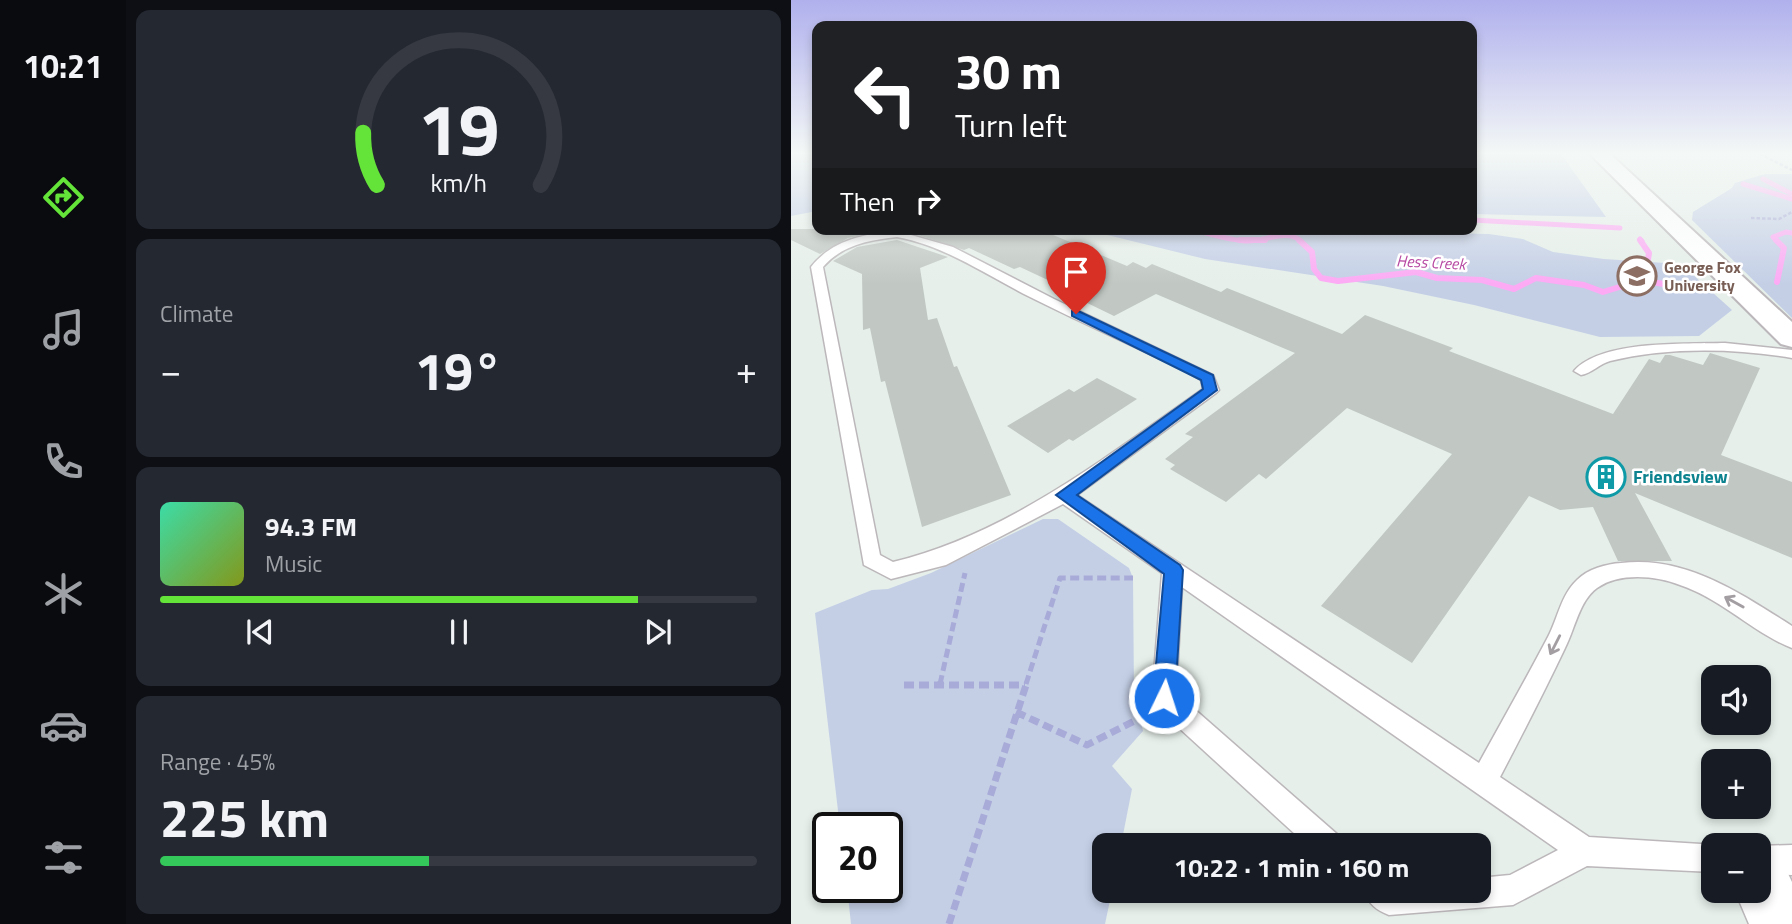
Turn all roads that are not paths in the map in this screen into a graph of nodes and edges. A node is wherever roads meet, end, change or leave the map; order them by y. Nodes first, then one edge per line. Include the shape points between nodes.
1 (1644, 197) edge
2 (1792, 338) edge
3 (1792, 354) edge
4 (1581, 371) dead end
5 (1065, 495) junction
6 (1173, 570) junction
7 (1792, 638) edge
8 (1483, 782) junction
9 (1315, 833) edge
10 (1585, 851) junction
11 (1701, 857) edge
12 (1771, 860) edge
13 (1792, 860) edge
14 (1491, 892) edge
15 (1770, 903) edge
16 (1780, 924) edge

1 - 2 street
3 - 4 lane via 1774,349 1686,348 1601,358
5 - 5 lane via 1210,390 1208,378 946,247 915,236 877,235 826,254 817,267 871,559 891,571 940,559
5 - 6 lane
6 - 8 lane
6 - 9 lane via 1164,698
7 -> 8 lane via 1687,577 1633,568 1601,575 1581,590
8 - 10 lane
10 - 11 lane
10 - 14 lane via 1513,890
12 - 13 lane
15 - 16 street

